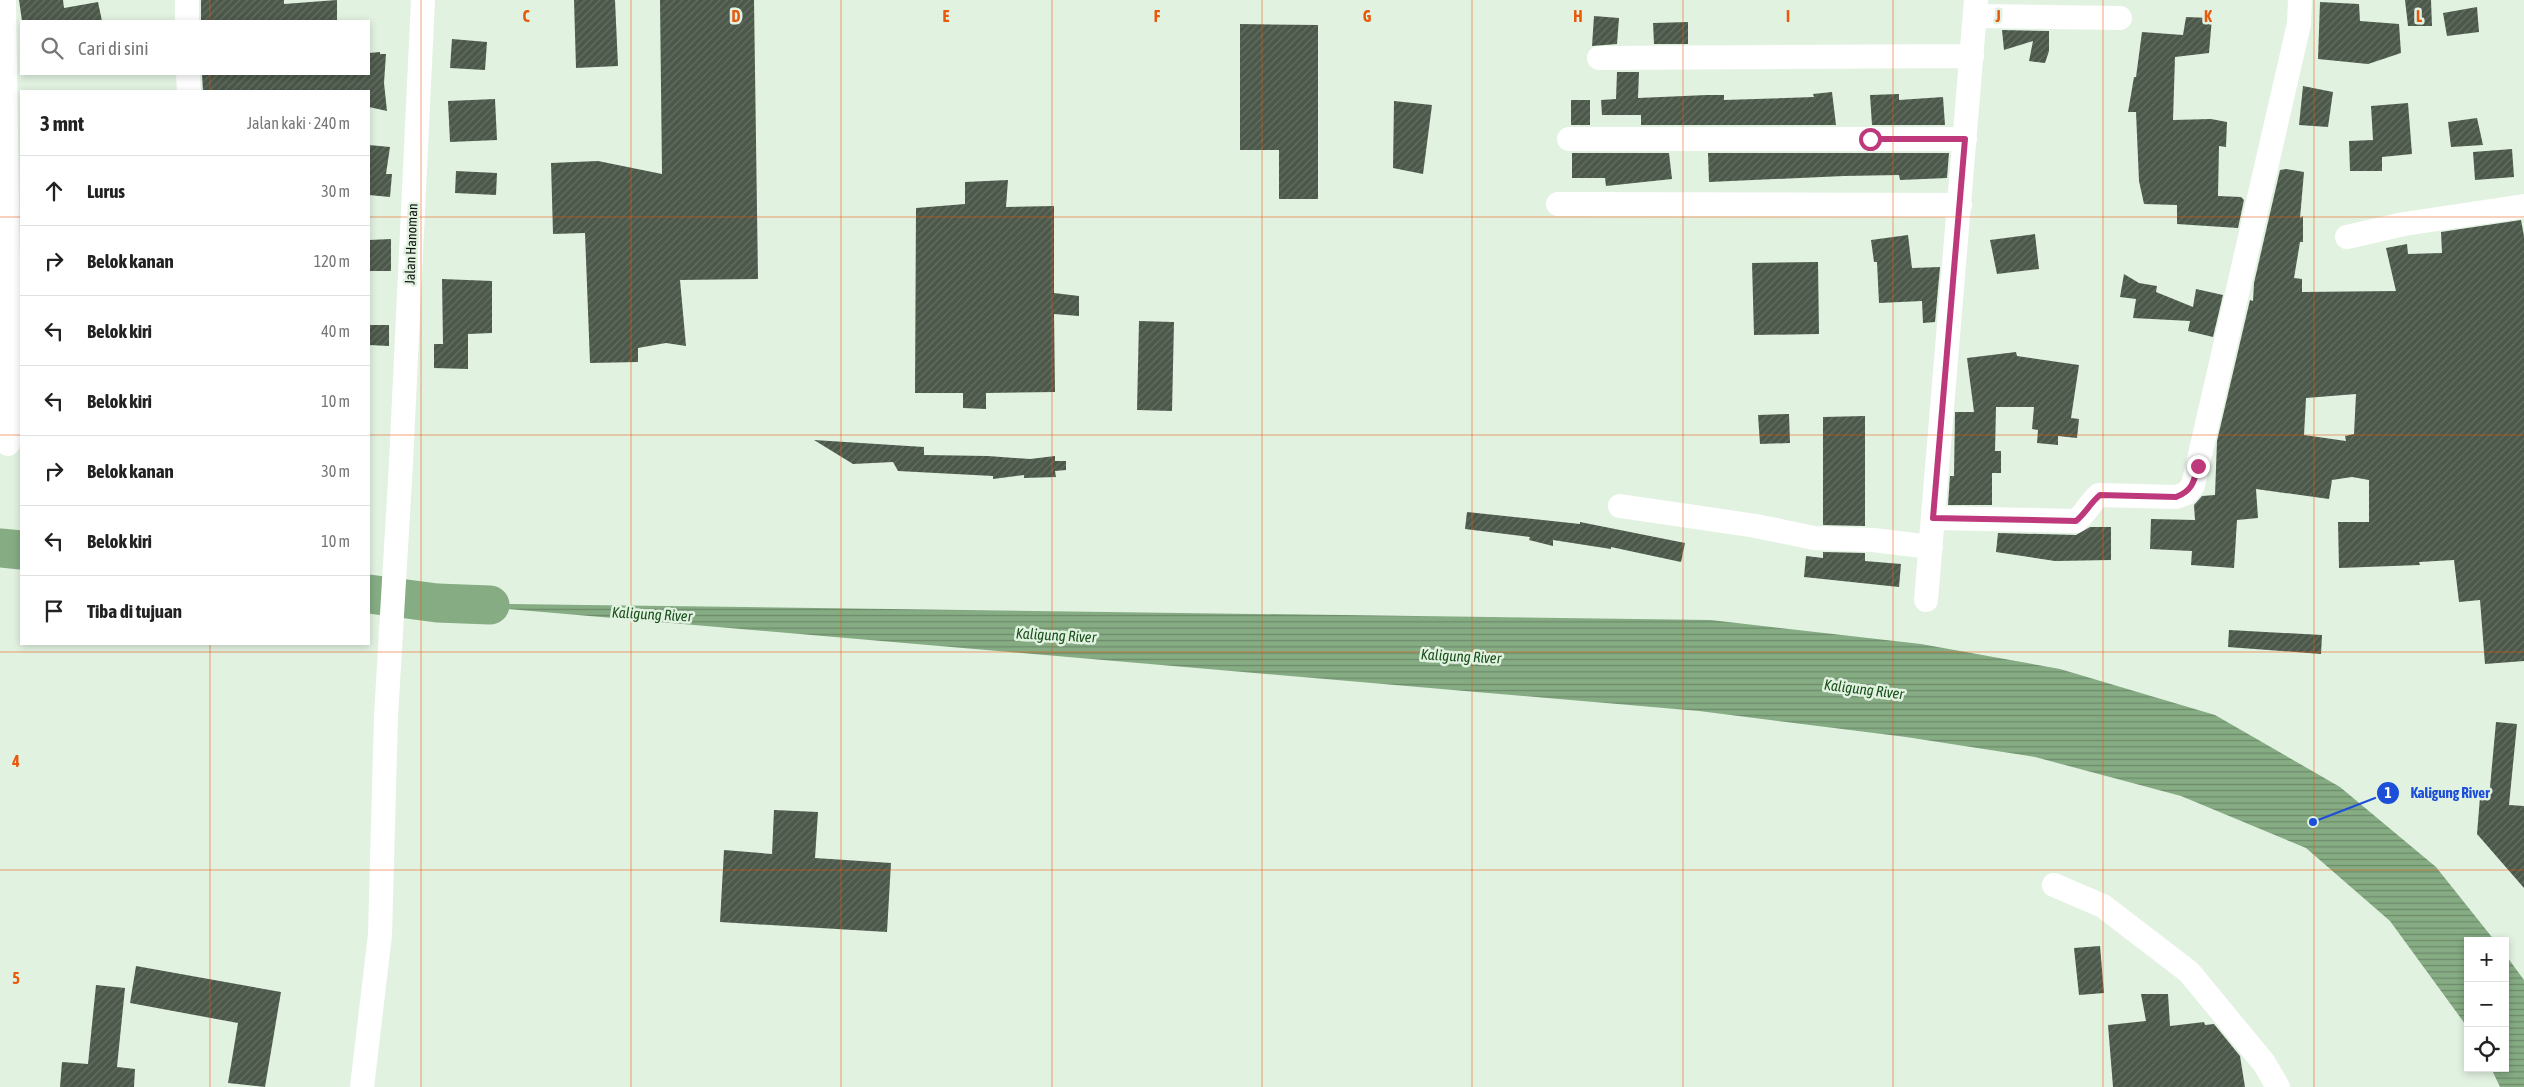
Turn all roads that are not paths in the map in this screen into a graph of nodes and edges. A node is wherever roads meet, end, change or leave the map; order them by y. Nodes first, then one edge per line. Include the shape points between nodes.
1 (4, 0) edge
2 (187, 0) edge
3 (423, 0) edge
4 (2300, 0) edge
5 (1976, 8) edge
6 (2120, 18) dead end
7 (187, 20) edge
8 (1972, 56) junction
9 (1599, 58) dead end
10 (188, 75) edge
11 (189, 90) edge
12 (1569, 139) dead end
13 (1965, 139) junction
14 (1558, 204) dead end
15 (1960, 205) junction
16 (2524, 206) edge
17 (2347, 237) dead end
18 (15, 277) edge
19 (8, 444) dead end
20 (1620, 506) dead end
21 (1933, 518) junction
22 (1931, 547) junction
23 (1926, 600) dead end
24 (2054, 885) dead end
25 (362, 1087) edge
26 (2278, 1087) edge

1 - 18 street
2 - 7 street
3 - 25 street, Jalan Hanoman via 388,681 380,935
4 - 21 street via 2299,24 2193,486 2176,497 2100,495 2076,521
5 - 6 street
5 - 8 street
8 - 9 street
8 - 13 street
10 - 11 street
12 - 13 street
13 - 15 street
14 - 15 street
15 - 21 street
16 - 17 street via 2404,224
18 - 19 street
20 - 22 street via 1814,538 1873,540
21 - 22 street
22 - 23 street
24 - 26 street via 2103,906 2189,972 2264,1064

